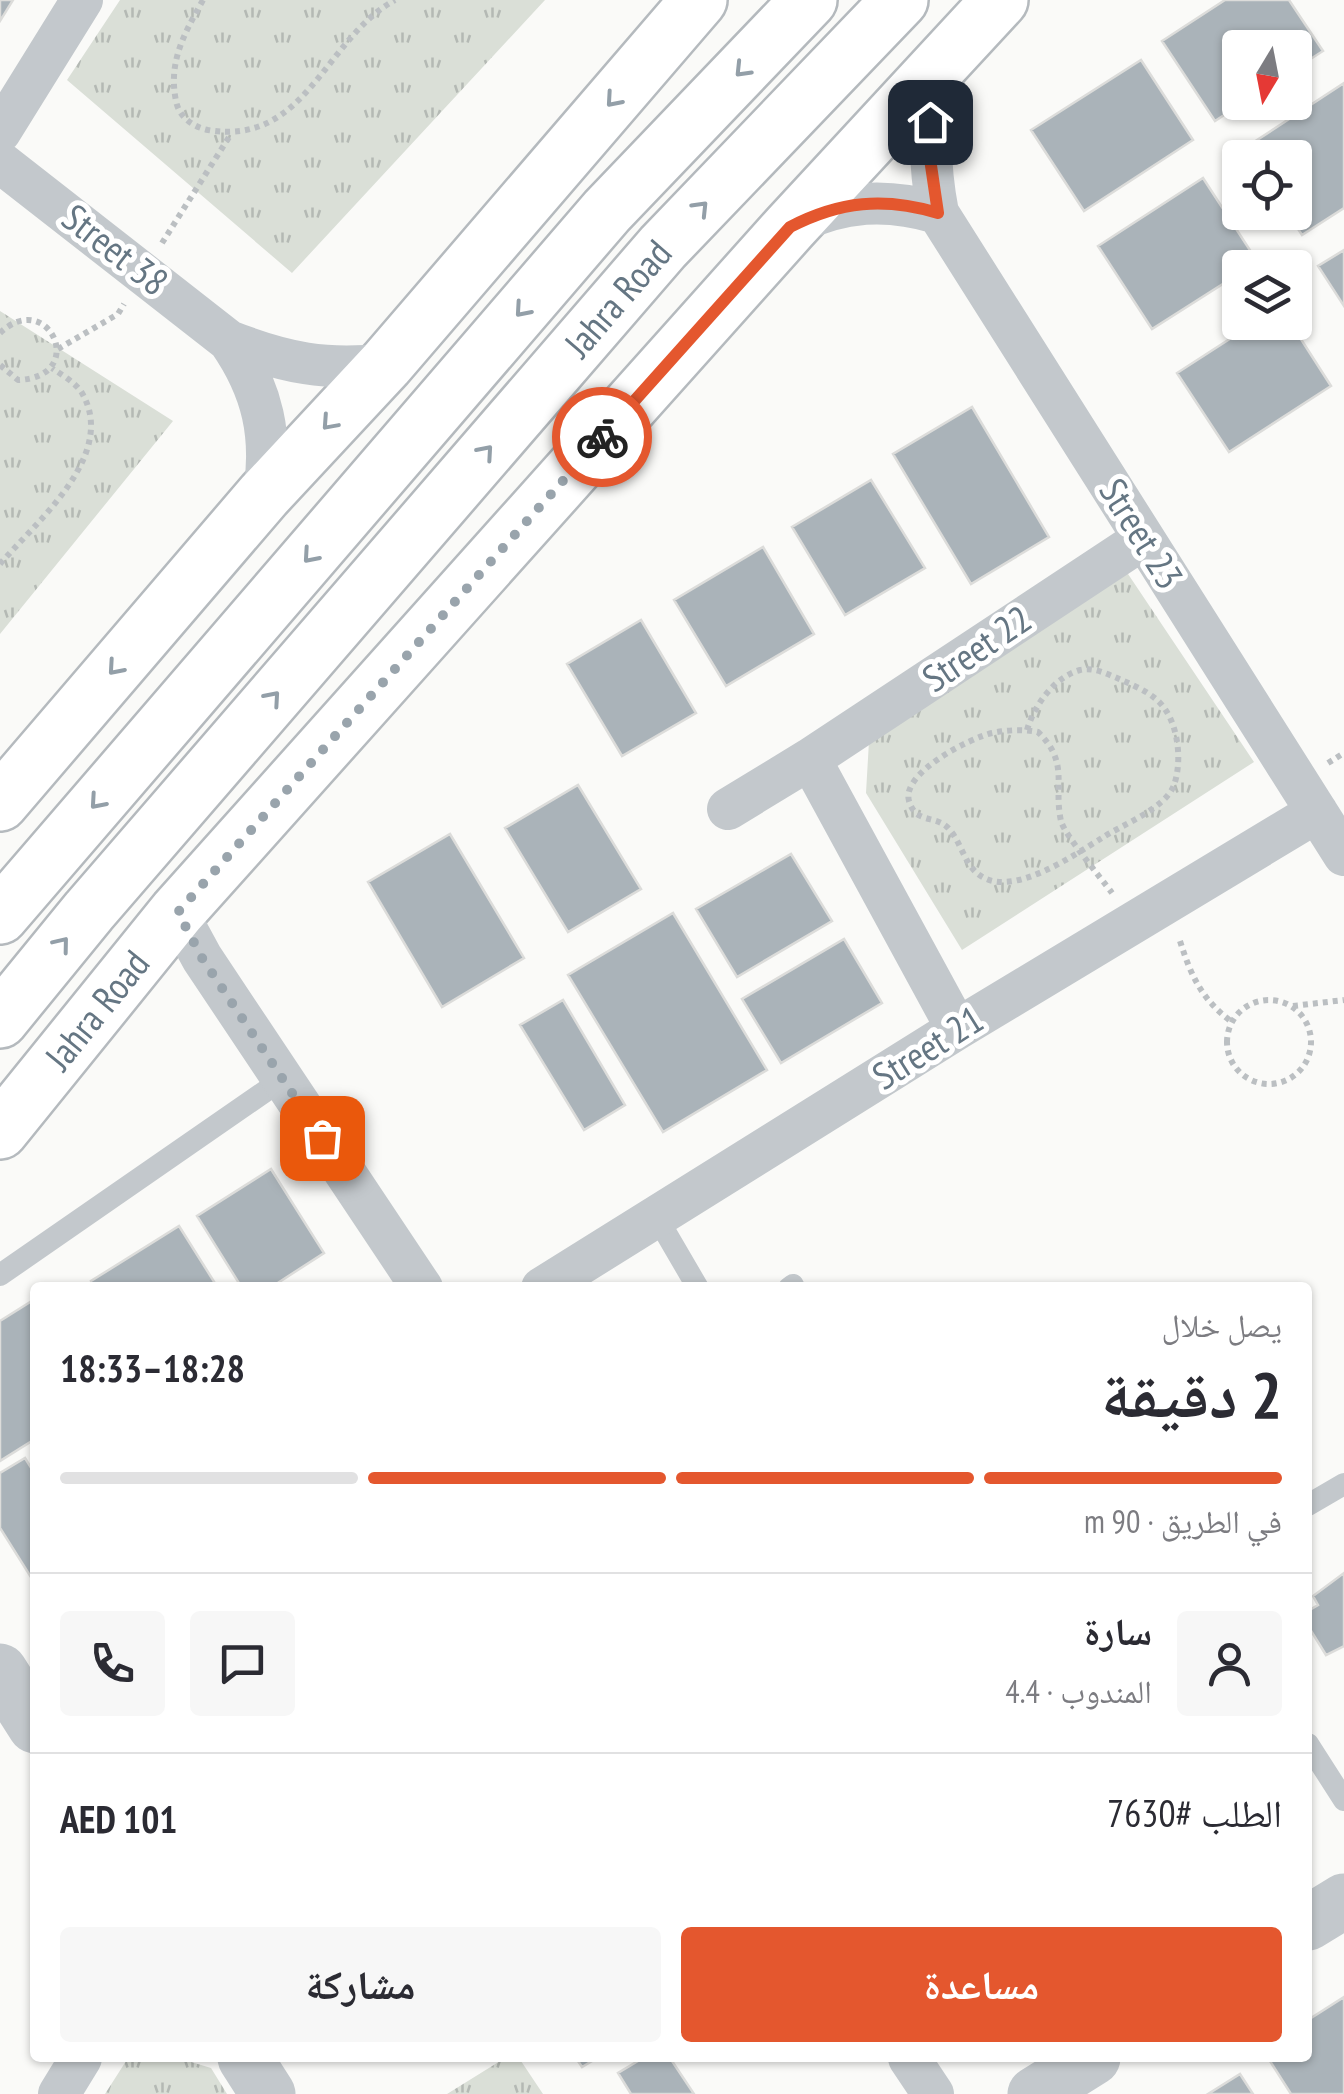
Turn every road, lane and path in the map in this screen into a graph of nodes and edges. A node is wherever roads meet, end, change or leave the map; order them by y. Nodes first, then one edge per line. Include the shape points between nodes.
1 (82, 0) edge
2 (204, 0) edge
3 (395, 0) edge
4 (700, 0) edge
5 (809, 0) edge
6 (900, 0) edge
7 (1000, 0) edge
8 (942, 62) junction
9 (0, 132) edge
10 (0, 162) edge
11 (938, 213) junction
12 (790, 227) junction
13 (0, 332) edge
14 (229, 341) junction
15 (386, 364) junction
16 (0, 365) edge
17 (52, 368) junction
18 (264, 495) junction
19 (1143, 538) junction
20 (0, 564) edge
21 (1027, 730) junction
22 (810, 759) junction
23 (0, 803) edge
24 (728, 809) dead end
25 (1317, 812) junction
26 (1082, 850) junction
27 (1344, 855) edge
28 (178, 912) junction
29 (1150, 912) junction
30 (0, 916) edge
31 (1344, 1000) edge
32 (1293, 1006) junction
33 (0, 1020) edge
34 (1232, 1022) junction
35 (957, 1029) junction
36 (283, 1079) junction
37 (0, 1131) edge
38 (656, 1216) junction
39 (0, 1275) edge
40 (418, 1282) edge
41 (552, 1282) edge
42 (694, 1282) edge
43 (1344, 1484) edge
44 (1312, 1503) edge
45 (0, 1671) edge
46 (30, 1718) edge
47 (1312, 1750) edge
48 (1344, 1800) edge
49 (1344, 1900) edge
50 (1312, 1921) edge
51 (79, 2062) edge
52 (248, 2062) edge
53 (912, 2062) edge
54 (1087, 2062) edge
55 (59, 2094) edge
56 (268, 2094) edge
57 (933, 2094) edge
58 (1035, 2094) edge

1 - 9 street
2 - 3 path via 184,34 172,79 178,110 195,128 230,134 294,107 373,12
4 -> 15 main road
5 -> 30 main road, Jahra Road via 607,211
33 -> 6 main road, Jahra Road via 650,262
7 - 8 main road, Jahra Road
8 - 11 street, Street 23 via 929,152
8 - 12 main road, Jahra Road
10 - 14 street, Street 38
11 - 12 street via 878,201 818,212
11 - 19 street, Street 23
12 - 28 main road, Jahra Road
13 - 17 path via 16,320 35,320 51,330 58,349
14 - 15 street, Street 38 via 306,365
14 - 18 street, Street 38 via 264,412
15 -> 18 main road
16 - 17 path via 18,380 37,379
17 - 20 path via 80,390 93,436 78,473
18 -> 23 main road
19 - 22 street, Street 22
19 - 25 street, Street 23
21 - 26 path via 1049,743 1061,775 1061,822
21 - 26 path via 988,734 941,757 913,782 910,804 918,817 948,828 977,873 995,882 1012,884
21 - 26 path via 1044,696 1079,670 1098,670 1146,693 1168,717 1180,761 1169,797
22 - 24 street, Street 22
22 - 35 street
25 - 27 street, Street 23
25 - 29 street, Street 21
26 - 29 path
28 - 36 street
28 - 37 main road, Jahra Road
29 - 34 path via 1213,1008
29 - 35 street, Street 21
31 - 32 path
32 - 34 path via 1262,1000
32 - 34 path via 1304,1017 1312,1046 1297,1074 1284,1082 1253,1081 1240,1072 1227,1045
35 - 38 street, Street 21
36 - 39 lane
36 - 40 street
38 - 41 street, Street 21
38 - 42 lane
43 - 44 lane
45 - 46 street
47 - 48 lane
49 - 50 street
51 - 55 street
52 - 56 street
53 - 57 street
54 - 58 street

